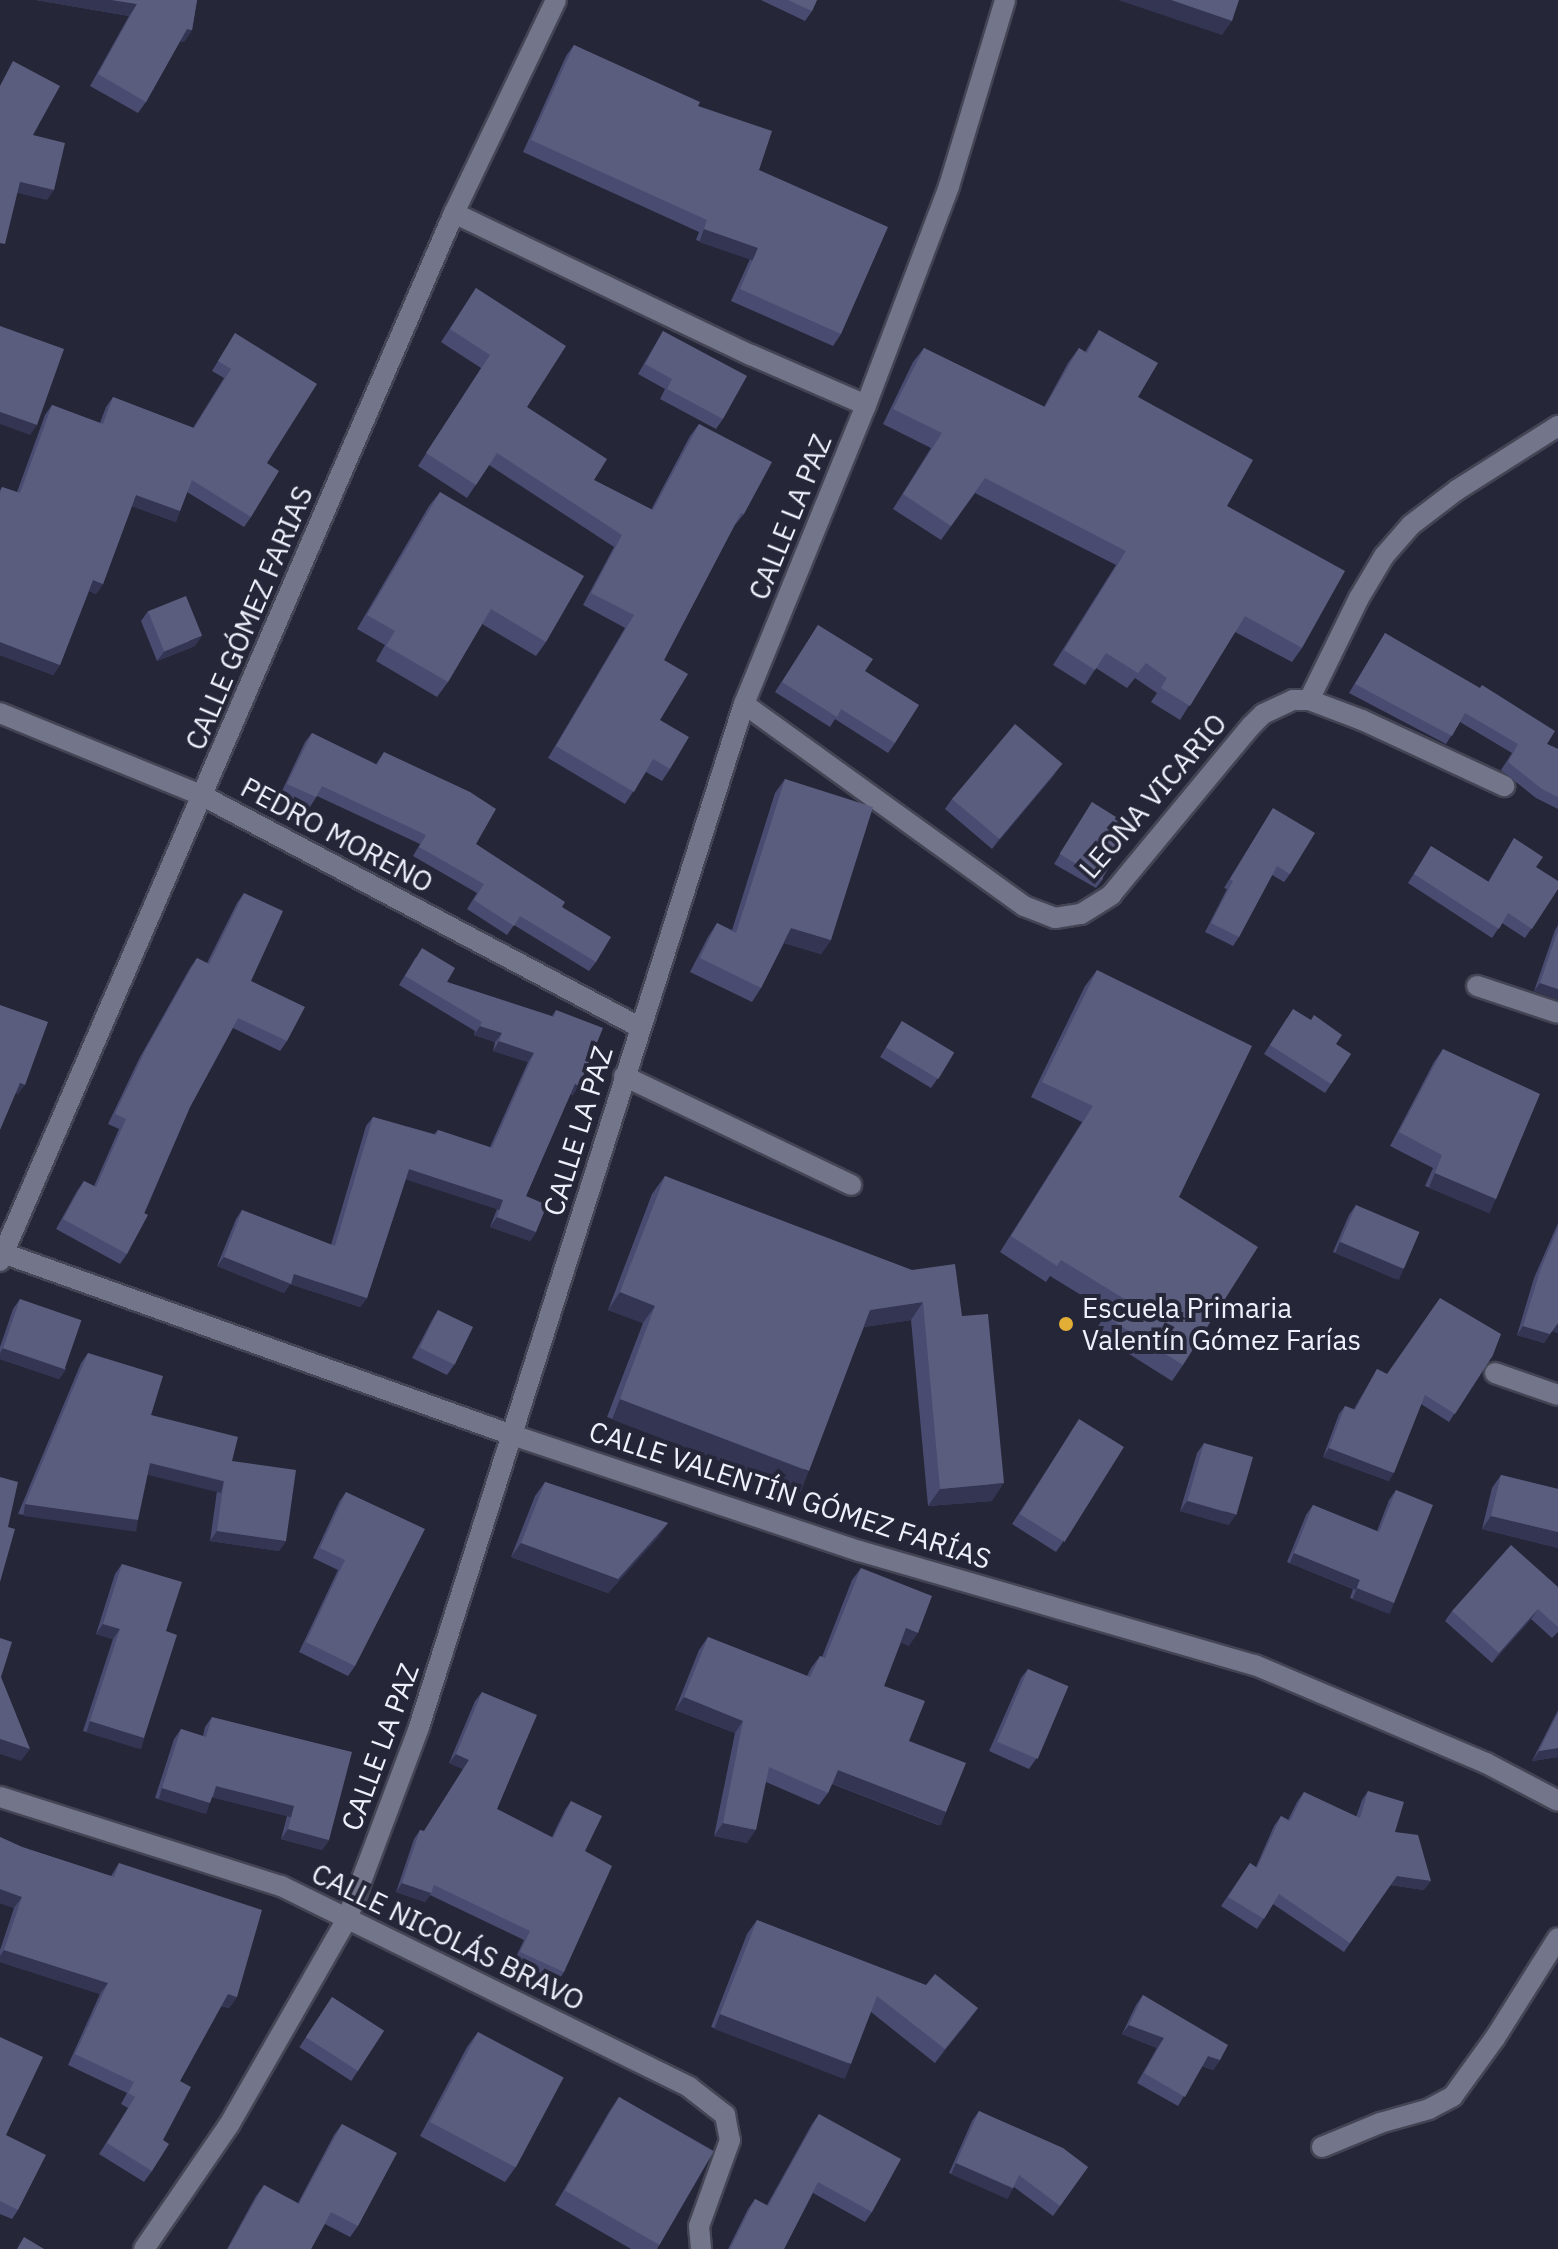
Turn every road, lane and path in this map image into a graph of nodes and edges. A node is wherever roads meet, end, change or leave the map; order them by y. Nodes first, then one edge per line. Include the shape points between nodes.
1 (556, 0) edge
2 (1005, 0) edge
3 (454, 213) junction
4 (866, 405) junction
5 (1558, 426) edge
6 (1309, 700) junction
7 (744, 704) junction
8 (0, 713) edge
9 (1504, 786) dead end
10 (203, 796) junction
11 (1477, 986) dead end
12 (1558, 1013) edge
13 (639, 1027) junction
14 (624, 1076) junction
15 (851, 1185) dead end
16 (1, 1255) edge
17 (1495, 1373) edge
18 (1558, 1395) edge
19 (512, 1435) junction
20 (0, 1797) edge
21 (1558, 1801) edge
22 (347, 1919) junction
23 (1558, 1938) edge
24 (1322, 2147) dead end
25 (144, 2249) edge
26 (701, 2249) edge

1 - 3 street, CALLE GÓMEZ FARIAS
2 - 4 street, CALLE LA PAZ via 949,186
3 - 4 street
3 - 10 street, CALLE GÓMEZ FARIAS
4 - 7 street, CALLE LA PAZ
5 - 6 street via 1411,525 1365,587
6 - 7 street, LEONA VICARIO via 1293,700 1263,714 1111,895 1081,914 1055,918 1024,906
6 - 9 street
7 - 13 street, CALLE LA PAZ
8 - 10 street, PEDRO MORENO
10 - 13 street, PEDRO MORENO
10 - 16 street, CALLE GÓMEZ FARIAS
11 - 12 street
13 - 14 street, CALLE LA PAZ
14 - 15 street
14 - 19 street, CALLE LA PAZ
16 - 19 street, CALLE VALENTÍN GÓMEZ FARÍAS
17 - 18 street
19 - 21 street, CALLE VALENTÍN GÓMEZ FARÍAS via 859,1551 1255,1665 1486,1763
19 - 22 street, CALLE LA PAZ via 419,1727
20 - 22 street, CALLE NICOLÁS BRAVO via 281,1886
22 - 25 street, CALLE LA PAZ via 229,2125
22 - 26 street, CALLE NICOLÁS BRAVO via 689,2087 725,2115 730,2140 699,2226
23 - 24 street via 1453,2096

